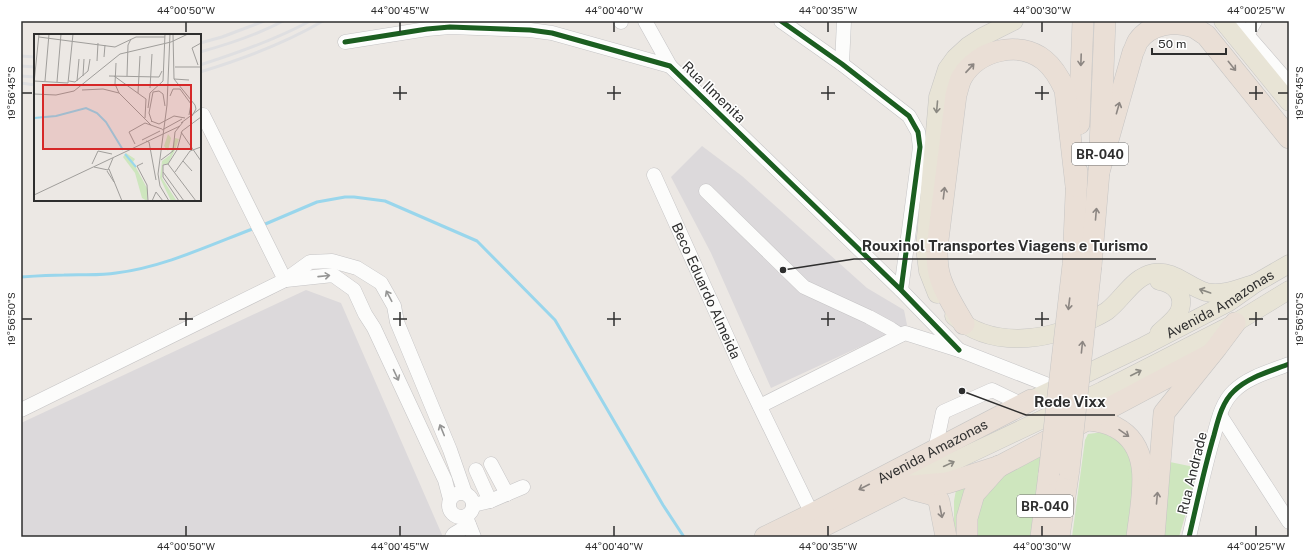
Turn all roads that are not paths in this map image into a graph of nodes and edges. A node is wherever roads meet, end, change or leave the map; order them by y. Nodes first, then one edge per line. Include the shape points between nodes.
1 (441, 21) edge
2 (645, 21) edge
3 (781, 21) edge
4 (844, 21) edge
5 (1014, 21) edge
6 (1083, 21) edge
7 (1117, 21) edge
8 (1222, 21) edge
9 (1235, 21) edge
10 (1255, 21) edge
11 (427, 25) edge
12 (1104, 31) edge
13 (1248, 35) junction
14 (345, 42) dead end
15 (842, 64) junction
16 (670, 66) junction
17 (1289, 83) edge
18 (1289, 102) edge
19 (203, 115) dead end
20 (1289, 138) edge
21 (1099, 172) junction
22 (654, 175) dead end
23 (1076, 186) junction
24 (706, 191) dead end
25 (1289, 264) edge
26 (1082, 266) junction
27 (285, 280) junction
28 (1136, 282) junction
29 (1256, 283) junction
30 (901, 290) junction
31 (1288, 292) edge
32 (1235, 323) junction
33 (964, 324) junction
34 (900, 335) junction
35 (1144, 346) junction
36 (959, 350) junction
37 (1211, 354) junction
38 (1289, 364) edge
39 (1027, 376) junction
40 (1056, 388) junction
41 (1027, 402) junction
42 (760, 406) junction
43 (21, 410) edge
44 (1220, 414) junction
45 (1088, 420) junction
46 (450, 450) junction
47 (935, 450) junction
48 (435, 459) junction
49 (491, 464) dead end
50 (1000, 466) junction
51 (476, 470) dead end
52 (1068, 477) junction
53 (523, 487) dead end
54 (901, 487) junction
55 (465, 493) junction
56 (506, 494) junction
57 (450, 499) junction
58 (490, 500) junction
59 (473, 505) junction
60 (812, 514) junction
61 (1289, 522) edge
62 (469, 526) edge
63 (452, 537) edge
64 (765, 537) edge
65 (802, 537) edge
66 (946, 537) edge
67 (967, 537) edge
68 (1041, 537) edge
69 (1059, 537) edge
70 (1065, 537) edge
71 (1137, 537) edge
72 (1154, 537) edge
73 (1189, 537) edge

1 - 11 street
2 - 16 street
3 - 15 street
4 - 15 street
5 -> 33 main road via 982,37 955,58 947,69 938,97 926,259 938,296 949,312
6 -> 23 highway, BR-040
7 - 12 highway
8 - 18 main road
9 - 13 street
10 - 13 street
11 - 14 street, Rua Ilmenita
11 - 16 street, Rua Ilmenita via 552,33
12 - 21 highway, BR-040
13 - 17 street
15 - 30 street via 909,116 918,132 920,147
16 - 30 street, Rua Ilmenita
19 - 27 street
21 -> 20 highway via 1133,52 1138,40 1157,26 1180,24 1193,27 1206,35
26 -> 21 highway, BR-040
22 - 42 street, Beco Eduardo Almeida
23 - 26 highway, BR-040
33 -> 23 highway via 942,281 938,268 937,248 956,95 961,79 977,60 997,51 1025,51 1044,60 1060,78 1065,90
24 - 34 street via 804,287 869,317
25 - 29 main road, Avenida Amazonas
52 -> 26 highway, BR-040, bridge
26 -> 68 highway, BR-040, bridge
27 - 43 street
46 -> 27 street via 398,322 394,306 381,283 357,268 332,261 310,262
27 -> 48 street via 333,275 354,290
29 -> 28 main road via 1228,292 1212,293 1204,292 1162,272 1147,274
28 - 33 main road via 1106,312 1075,327 1050,334 1014,339 990,335
28 - 35 main road via 1166,282 1174,287 1180,301 1174,319
29 - 35 main road, Avenida Amazonas via 1229,302
30 - 36 street, Rua Ilmenita
31 - 32 main road, Avenida Amazonas
32 - 37 highway
54 -> 32 main road, Avenida Amazonas via 1074,405
34 - 36 street via 905,333
34 - 42 street
35 - 40 main road, Avenida Amazonas
36 - 39 street
37 - 45 highway
72 -> 37 highway via 1164,413
38 - 44 street, Rua Andrade via 1241,385 1228,398
39 - 40 street
39 - 41 street via 1035,392
40 - 41 main road, Avenida Amazonas
41 - 47 highway, Avenida Amazonas
41 - 47 street via 992,390 943,412
42 - 60 street, Beco Eduardo Almeida
44 - 61 street
44 - 73 street, Rua Andrade via 1206,460
45 - 50 highway
45 -> 71 highway via 1115,426 1130,437 1141,456 1144,479
46 - 48 street
46 - 55 street
47 -> 60 highway, Avenida Amazonas
48 - 57 street
49 - 56 street
50 - 54 highway via 947,483
50 - 67 highway via 974,494 967,518
51 - 58 street
52 - 69 highway, BR-040
52 - 70 highway
53 - 56 street
54 - 65 highway, Avenida Amazonas
54 -> 66 highway via 934,495 939,501
55 - 57 street via 459,492
55 - 59 street via 473,500
56 - 58 street
57 - 62 street via 453,514
58 - 59 street
59 - 62 street via 468,515
60 - 64 highway, Avenida Amazonas
62 - 63 street

